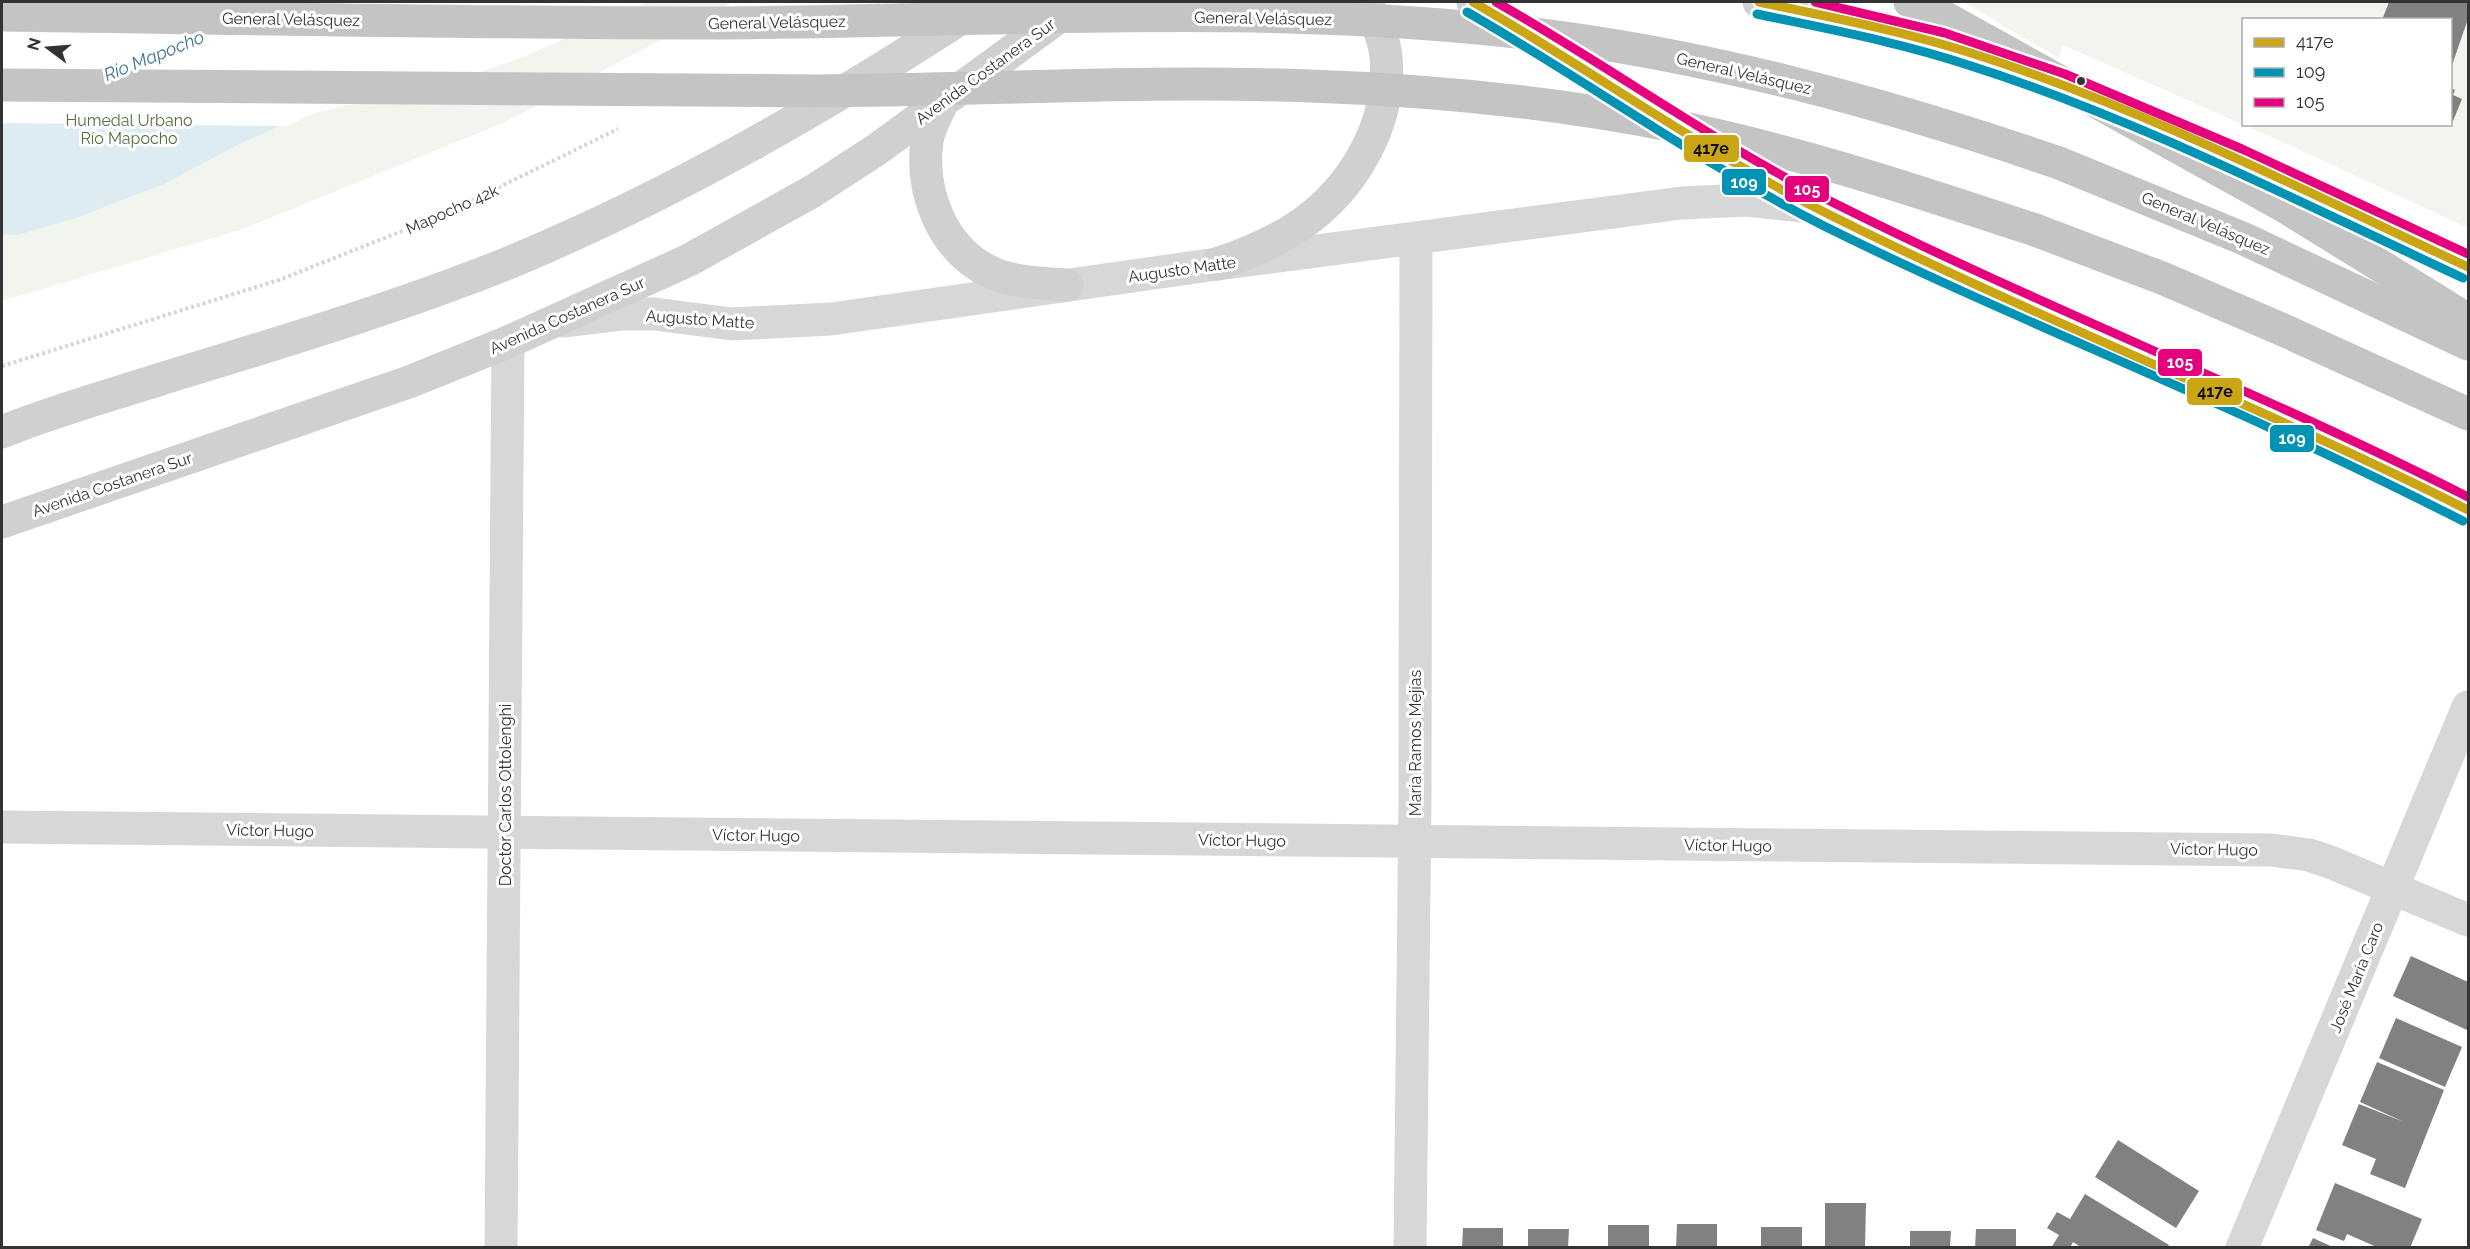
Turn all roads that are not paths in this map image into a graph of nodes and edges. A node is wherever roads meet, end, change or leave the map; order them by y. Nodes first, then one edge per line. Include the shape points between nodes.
1 (986, 2) edge
2 (1079, 2) edge
3 (1366, 2) edge
4 (1473, 2) edge
5 (1759, 2) edge
6 (1910, 2) edge
7 (2, 15) edge
8 (2, 85) edge
9 (942, 103) junction
10 (1814, 207) junction
11 (1416, 238) junction
12 (1217, 264) junction
13 (2469, 267) edge
14 (1067, 285) junction
15 (2469, 320) edge
16 (550, 323) junction
17 (508, 342) junction
18 (2469, 344) edge
19 (2469, 414) edge
20 (2, 432) edge
21 (2469, 510) edge
22 (2, 522) edge
23 (2469, 706) edge
24 (2, 827) edge
25 (504, 833) junction
26 (1415, 841) junction
27 (2393, 887) junction
28 (2469, 920) edge
29 (501, 1248) edge
30 (1410, 1248) edge
31 (2242, 1248) edge

1 - 20 main road via 783,128 695,176 500,266
2 - 9 main road, Avenida Costanera Sur
3 - 12 main road via 1379,28 1386,57 1385,85 1371,141 1357,168 1344,186 1301,225 1257,250
4 - 10 main road via 1698,141
5 - 13 main road via 1938,44 2000,63 2182,134
6 - 15 highway, bridge via 2284,206
7 - 18 highway, General Velásquez, bridge via 711,23 1288,17 1456,26 1618,45 1882,106 2059,163 2242,238
8 - 19 highway, bridge via 811,91 1206,84 1405,91 1515,102 1678,127 1900,185 2162,278
9 - 14 main road via 927,139 925,164 928,188 948,237 959,251 992,273
9 - 16 main road, Avenida Costanera Sur via 822,185 743,231
10 - 11 street, Augusto Matte via 1745,200 1682,203
10 - 21 main road via 2283,419
11 - 12 street, Augusto Matte
11 - 26 street, María Ramos Mejías
12 - 14 street, Augusto Matte
14 - 16 street, Augusto Matte via 819,320 732,324 621,314
16 - 17 main road, Avenida Costanera Sur
17 - 22 main road, Avenida Costanera Sur via 409,382
17 - 25 street, Doctor Carlos Ottolenghi
23 - 27 street, José María Caro
24 - 25 street, Víctor Hugo
25 - 26 street, Víctor Hugo
25 - 29 street, Doctor Carlos Ottolenghi
26 - 27 street, Víctor Hugo via 2271,850 2309,855
26 - 30 street, María Ramos Mejías
27 - 28 street, Víctor Hugo
27 - 31 street, José María Caro

